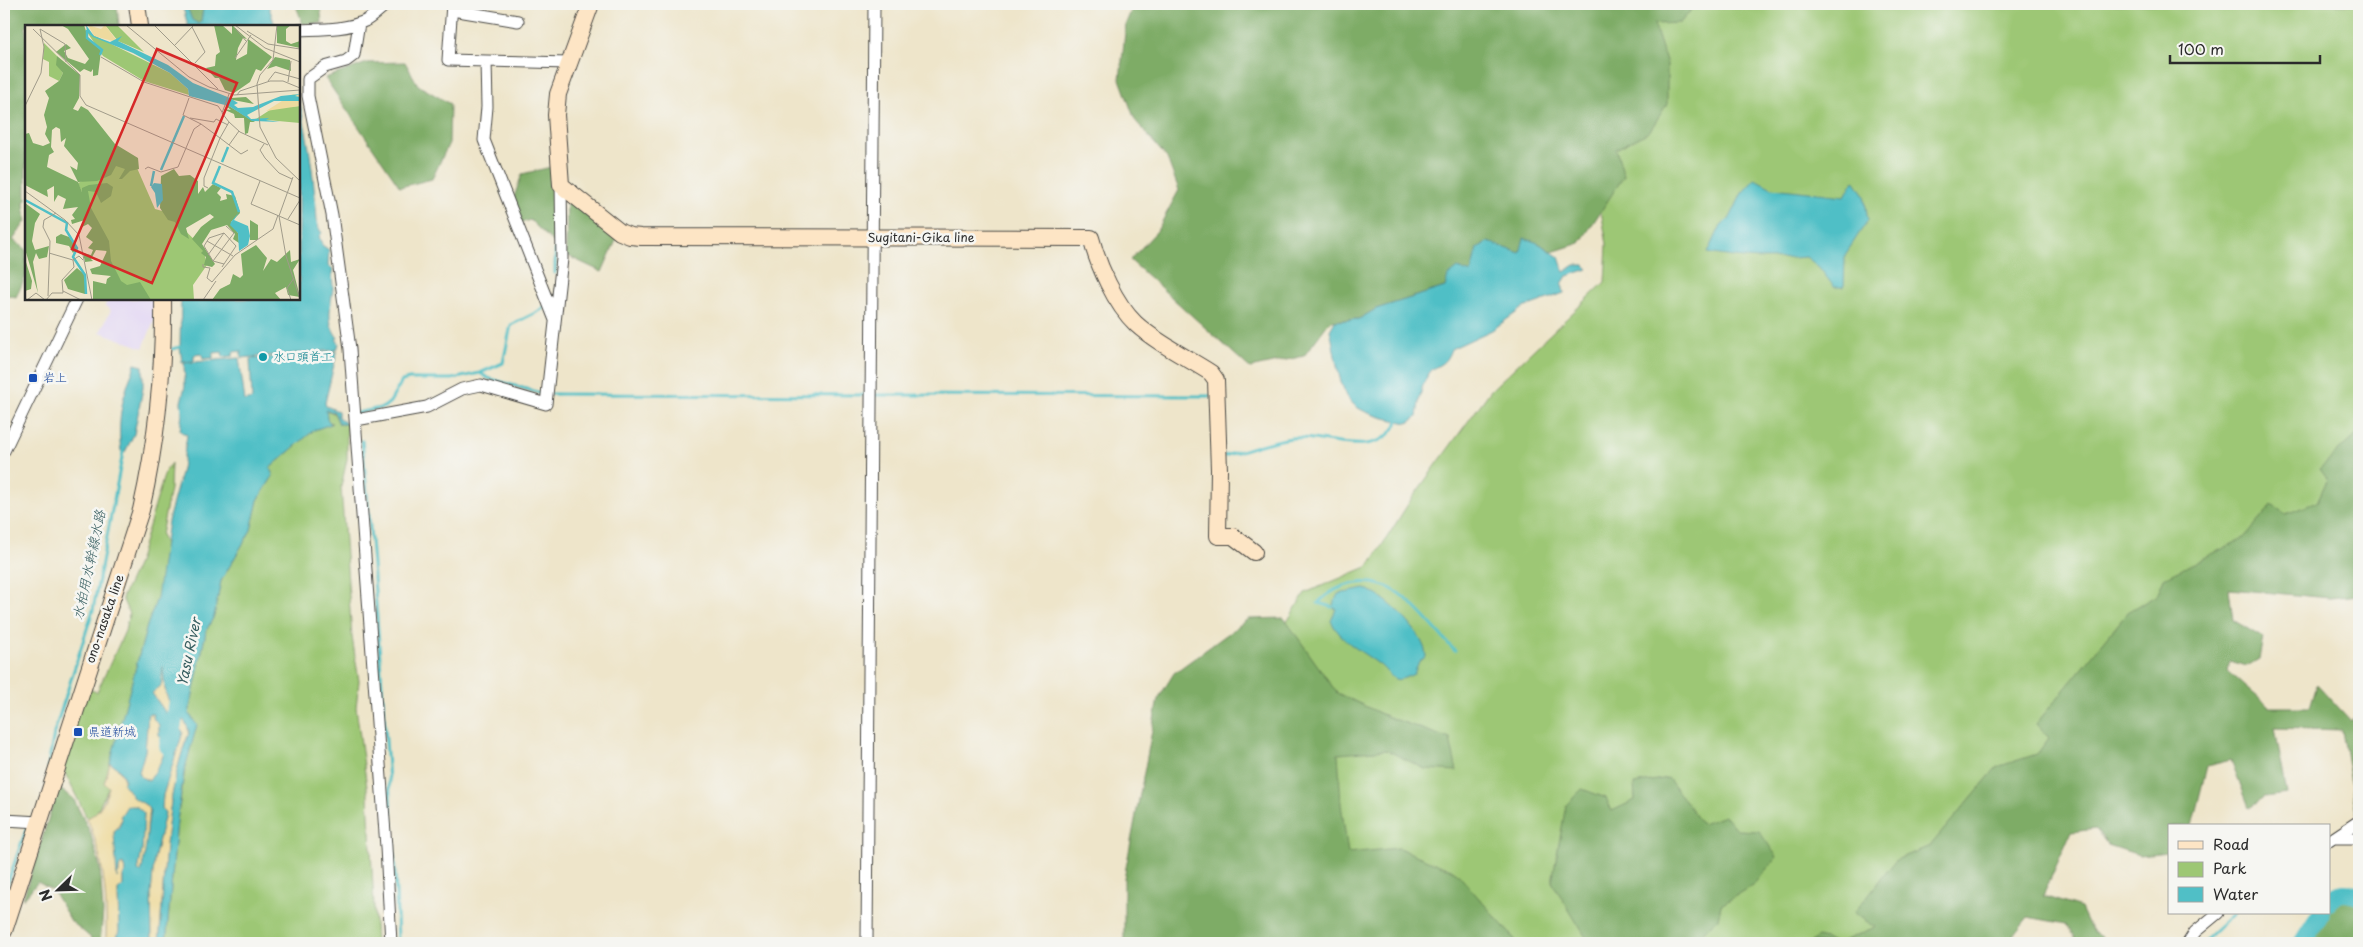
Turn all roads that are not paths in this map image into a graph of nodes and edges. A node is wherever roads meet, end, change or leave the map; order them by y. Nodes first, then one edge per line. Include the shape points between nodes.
1 (137, 4) edge
2 (387, 4) edge
3 (591, 4) edge
4 (874, 4) edge
5 (452, 7) edge
6 (518, 21) dead end
7 (359, 23) junction
8 (140, 25) edge
9 (300, 30) edge
10 (486, 61) junction
11 (568, 64) junction
12 (561, 185) junction
13 (872, 238) junction
14 (77, 300) edge
15 (163, 300) edge
16 (556, 323) junction
17 (356, 420) junction
18 (4, 450) edge
19 (1254, 552) dead end
20 (4, 820) edge
21 (2359, 821) edge
22 (40, 822) junction
23 (2359, 838) edge
24 (2332, 840) edge
25 (2217, 914) edge
26 (4, 930) edge
27 (391, 943) edge
28 (868, 943) edge
29 (2188, 943) edge

1 - 8 main road
2 - 7 street
3 - 11 main road
4 - 13 street
5 - 6 street
5 - 10 street via 448,60
7 - 9 street via 342,28
7 - 17 street via 354,56 325,67 308,79 308,96 338,261
10 - 11 street
10 - 16 street via 484,140
11 - 12 main road via 558,94 556,115
12 - 13 main road, Sugitani-Gika line via 620,232 630,236
12 - 16 street via 562,259
13 - 19 main road, Sugitani-Gika line via 1091,238 1102,269 1126,313 1149,334 1211,373 1216,380 1218,536 1234,536
13 - 28 street
14 - 18 street
15 - 22 main road, ono-nasaka line via 159,414 141,510
16 - 17 street via 546,404 481,385 462,389 427,407
17 - 27 street
20 - 22 street
21 - 24 street
22 - 26 main road, ono-nasaka line
23 - 24 street
25 - 29 street via 2195,932

